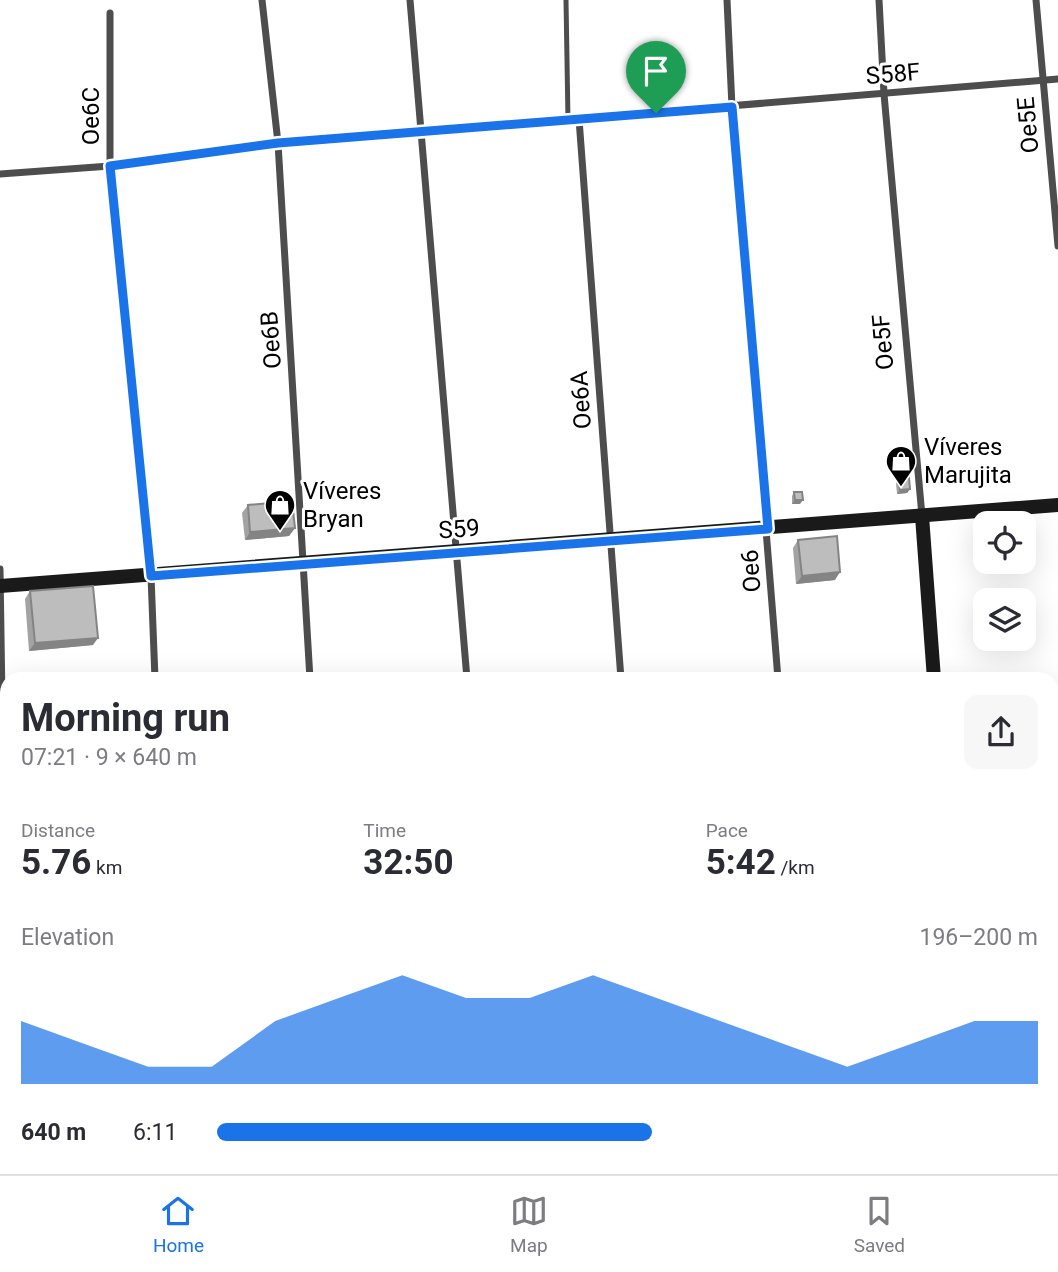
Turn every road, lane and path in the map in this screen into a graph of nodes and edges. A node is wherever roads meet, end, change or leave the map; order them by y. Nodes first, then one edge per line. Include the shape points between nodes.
1 (262, 0) edge
2 (410, 0) edge
3 (566, 0) edge
4 (727, 0) edge
5 (879, 0) edge
6 (1036, 0) edge
7 (110, 13) dead end
8 (1058, 79) edge
9 (1044, 80) junction
10 (884, 94) junction
11 (732, 107) junction
12 (579, 119) junction
13 (568, 120) junction
14 (422, 132) junction
15 (278, 143) junction
16 (110, 166) junction
17 (0, 174) edge
18 (1058, 246) edge
19 (1058, 505) edge
20 (922, 516) junction
21 (768, 529) junction
22 (611, 540) junction
23 (457, 552) junction
24 (305, 562) junction
25 (0, 569) edge
26 (151, 576) junction
27 (1, 588) edge
28 (2, 672) edge
29 (156, 672) edge
30 (310, 672) edge
31 (466, 672) edge
32 (620, 672) edge
33 (778, 672) edge
34 (933, 672) edge

1 - 15 street, Oe6B
2 - 14 street
3 - 13 lane
4 - 11 street, Oe6
5 - 10 street, Oe5F
6 - 9 street, Oe5E
7 - 16 street, Oe6C
8 - 9 street, S58F
9 - 10 street, S58F
9 - 18 street, Oe5E
10 - 11 street, S58F
10 - 20 street, Oe5F
11 - 12 street, S58F
11 - 21 street, Oe6
12 - 13 street, S58F
12 - 22 street, Oe6A
13 - 14 street, S58F
14 - 15 street, S58F
14 - 23 street
15 - 16 street, S58F
15 - 24 street, Oe6B
16 - 17 street, S58F
16 - 26 street, Oe6C
19 - 20 street, S59
20 - 21 street, S59
20 - 34 street, Oe5F
21 - 22 street, S59
21 - 33 street, Oe6
22 - 23 street, S59
22 - 32 street, Oe6A
23 - 24 street, S59
23 - 31 street
24 - 26 street, S59
24 - 30 street, Oe6B
25 - 27 street
26 - 27 street, S59
26 - 29 street, Oe6C
27 - 28 street

